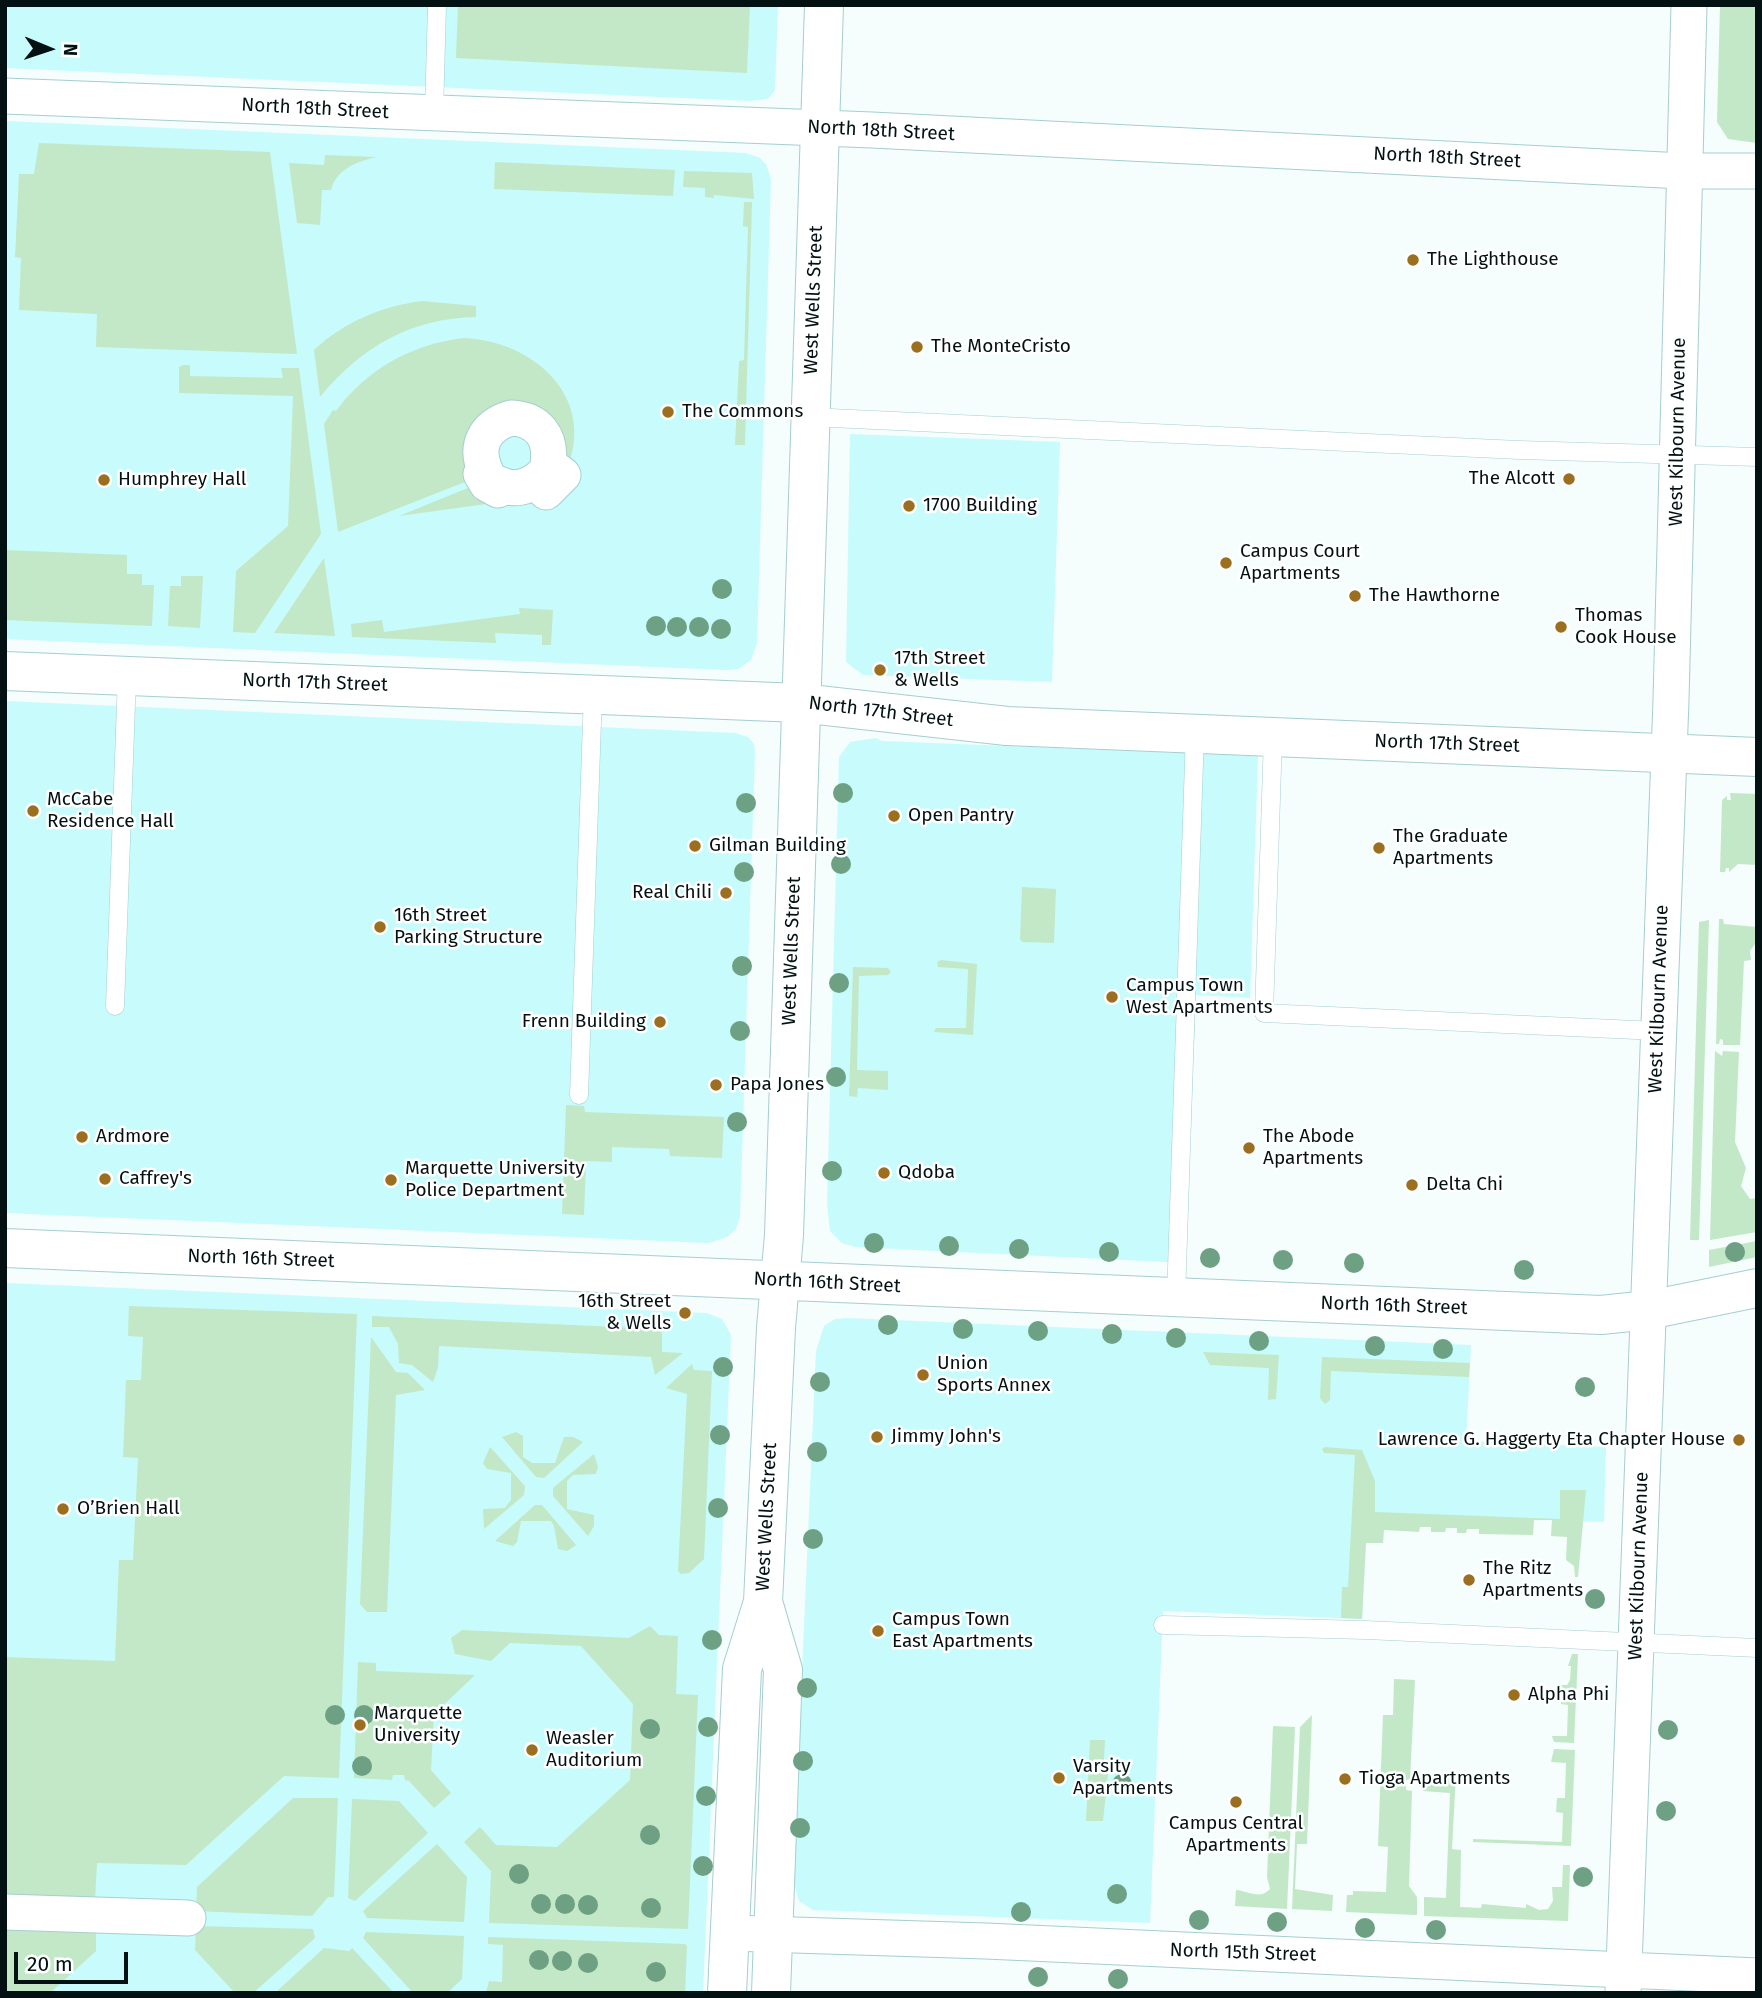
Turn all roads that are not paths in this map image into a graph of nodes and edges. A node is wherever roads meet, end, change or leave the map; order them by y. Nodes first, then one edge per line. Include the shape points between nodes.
1 (437, 5) edge
2 (824, 5) edge
3 (1689, 5) edge
4 (5, 96) edge
5 (434, 114) junction
6 (822, 128) junction
7 (1683, 171) junction
8 (1757, 172) edge
9 (809, 417) junction
10 (1677, 454) junction
11 (1757, 457) edge
12 (5, 671) edge
13 (127, 676) junction
14 (593, 693) junction
15 (800, 703) junction
16 (1195, 732) junction
17 (1273, 737) junction
18 (1668, 753) junction
19 (1757, 757) edge
20 (115, 1006) dead end
21 (1658, 1031) junction
22 (579, 1095) dead end
23 (5, 1248) edge
24 (780, 1281) junction
25 (1757, 1288) edge
26 (1176, 1298) junction
27 (1649, 1310) junction
28 (763, 1602) junction
29 (1163, 1625) dead end
30 (1636, 1643) junction
31 (1757, 1648) edge
32 (5, 1912) edge
33 (188, 1918) dead end
34 (730, 1933) junction
35 (774, 1934) junction
36 (1757, 1976) edge
37 (1623, 1981) edge
38 (727, 1993) edge
39 (771, 1993) edge

1 - 5 lane
2 - 6 main road, West Wells Street
3 - 7 street, West Kilbourn Avenue
4 - 5 street, North 18th Street
5 - 6 street, North 18th Street
6 - 7 street, North 18th Street
6 - 9 main road, West Wells Street
7 - 8 street, North 18th Street
7 - 10 street, West Kilbourn Avenue
9 - 10 lane
9 - 15 main road, West Wells Street
10 - 11 lane
10 - 18 street, West Kilbourn Avenue
12 - 13 main road, North 17th Street
13 - 14 main road, North 17th Street
13 - 20 lane
14 - 15 main road, North 17th Street
14 - 22 lane
15 - 16 main road, North 17th Street via 1007,726
15 - 24 main road, West Wells Street
16 - 17 main road, North 17th Street
16 - 26 lane
17 - 18 main road, North 17th Street
17 - 21 lane via 1264,1013
18 - 19 main road, North 17th Street
18 - 21 street, West Kilbourn Avenue
21 - 27 street, West Kilbourn Avenue
23 - 24 main road, North 16th Street
24 - 26 main road, North 16th Street
24 - 28 main road, West Wells Street
25 - 27 main road, North 16th Street
26 - 27 main road, North 16th Street via 1601,1315
27 - 30 street, West Kilbourn Avenue
28 - 34 main road, West Wells Street via 742,1669
28 - 35 main road, West Wells Street via 783,1670
29 - 30 lane
30 - 31 lane
30 - 37 street, West Kilbourn Avenue
32 - 33 street
34 - 35 street, North 15th Street
34 - 38 main road, West Wells Street
35 - 37 street, North 15th Street
35 - 39 main road, West Wells Street
36 - 37 street, North 15th Street

